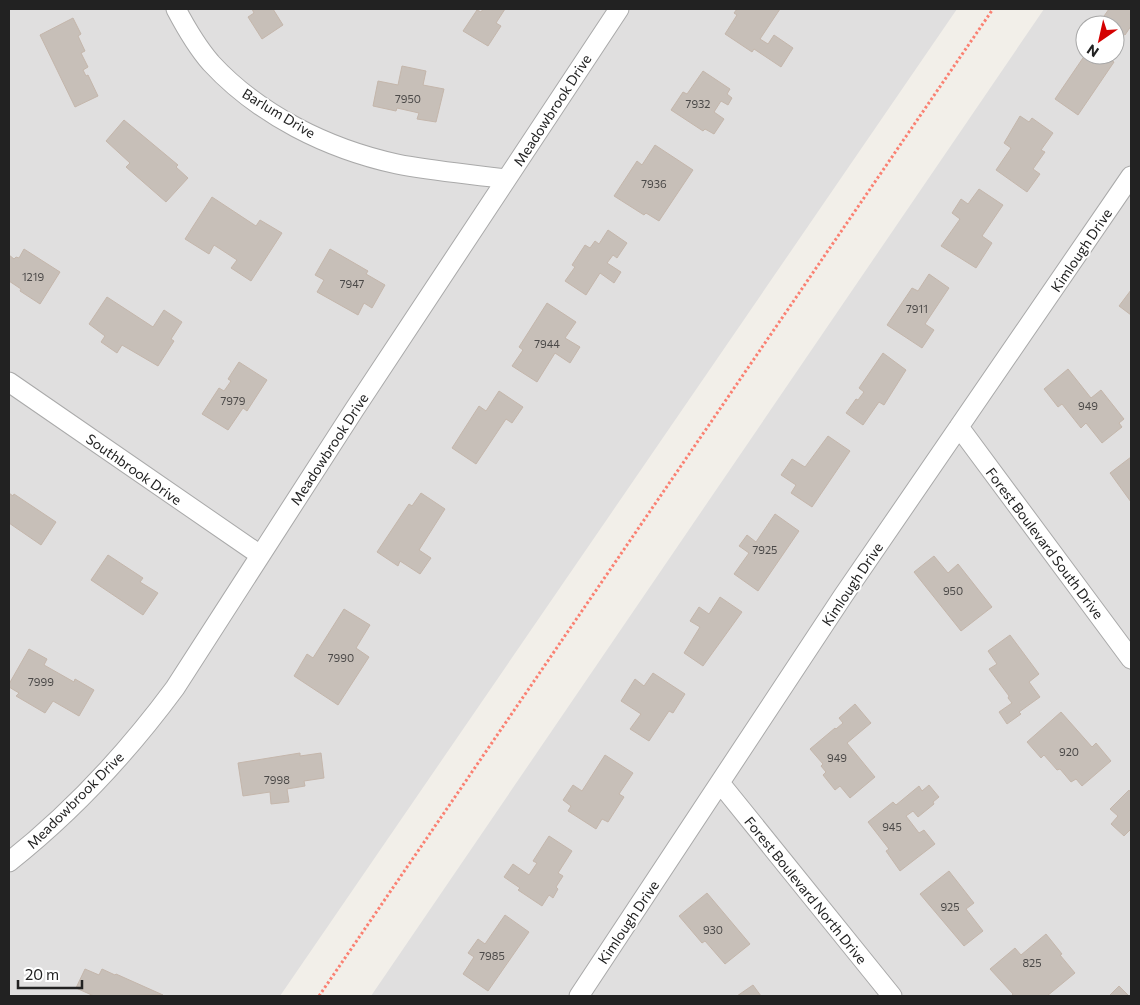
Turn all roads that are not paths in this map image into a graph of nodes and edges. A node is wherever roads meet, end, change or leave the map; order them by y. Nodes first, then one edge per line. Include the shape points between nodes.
1 (176, 9) edge
2 (619, 9) edge
3 (1131, 176) edge
4 (506, 179) junction
5 (9, 382) edge
6 (959, 427) junction
7 (260, 556) junction
8 (1131, 659) edge
9 (720, 783) junction
10 (9, 862) edge
11 (579, 996) edge
12 (892, 996) edge

1 - 4 street, Barlum Drive via 187,31 210,62 239,89 296,127 341,148 398,164
2 - 4 street, Meadowbrook Drive
3 - 6 street, Kimlough Drive
4 - 7 street, Meadowbrook Drive
5 - 7 street, Southbrook Drive
6 - 8 street, Forest Boulevard South Drive
6 - 9 street, Kimlough Drive
7 - 10 street, Meadowbrook Drive via 175,688 151,719 80,799
9 - 11 street, Kimlough Drive
9 - 12 street, Forest Boulevard North Drive

